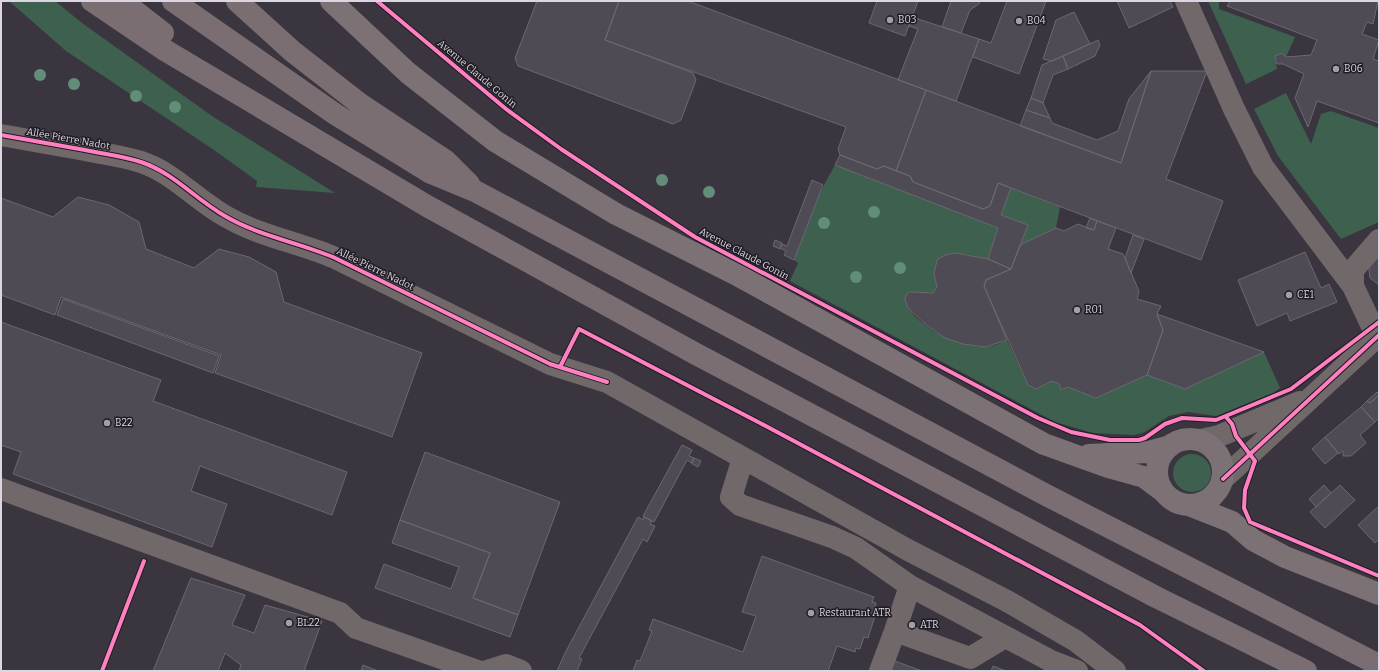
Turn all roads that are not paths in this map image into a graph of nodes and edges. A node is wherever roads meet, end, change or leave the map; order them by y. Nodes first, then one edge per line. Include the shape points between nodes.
1 (92, 1) edge
2 (122, 1) edge
3 (173, 1) edge
4 (238, 1) edge
5 (331, 1) edge
6 (1186, 1) edge
7 (293, 125) junction
8 (1, 135) edge
9 (475, 191) junction
10 (1379, 240) edge
11 (1353, 286) junction
12 (1378, 336) edge
13 (1311, 398) junction
14 (1200, 440) junction
15 (1170, 446) junction
16 (1076, 455) junction
17 (743, 458) junction
18 (1223, 479) junction
19 (1, 489) edge
20 (1164, 492) junction
21 (1189, 505) junction
22 (910, 586) junction
23 (1379, 594) edge
24 (895, 631) junction
25 (1005, 636) junction
26 (1379, 665) edge
27 (478, 671) edge
28 (487, 671) edge
29 (522, 671) edge
30 (880, 671) edge
31 (1077, 671) edge
32 (1115, 671) edge
33 (1306, 671) edge

1 - 7 highway via 163,49
2 - 7 highway
3 - 9 highway via 335,114 429,172
4 - 9 highway via 292,51 360,104 446,161
5 - 16 main road via 408,73 495,141 616,214 739,276 1044,444
6 - 11 street via 1263,168
7 - 33 highway via 427,206 696,354 1156,597
8 - 17 street, Allée Pierre Nadot via 120,156 161,170 190,190 200,201 226,217 267,236 312,248 332,257 550,364 607,382
9 - 26 highway via 1048,496
10 - 11 street via 1353,270
11 - 12 street
12 - 13 street
13 - 14 street via 1219,436
13 - 18 street
14 - 15 main road via 1184,439
14 - 18 main road via 1211,446 1219,455
15 - 16 main road via 1148,452
15 - 20 main road via 1158,463 1159,483
16 - 20 main road via 1144,478
17 - 22 street via 731,497 740,505 838,539 856,548
17 - 32 street, Allée Pierre Nadot via 908,550 1007,601 1076,641
18 - 21 main road via 1211,498
19 - 27 street via 340,613 356,628
20 - 21 main road via 1176,501
21 - 23 main road via 1232,522 1253,540 1285,557
22 - 24 street
22 - 25 street
24 - 25 street via 970,658
24 - 30 street
25 - 31 street via 1051,661
28 - 29 street via 506,665

